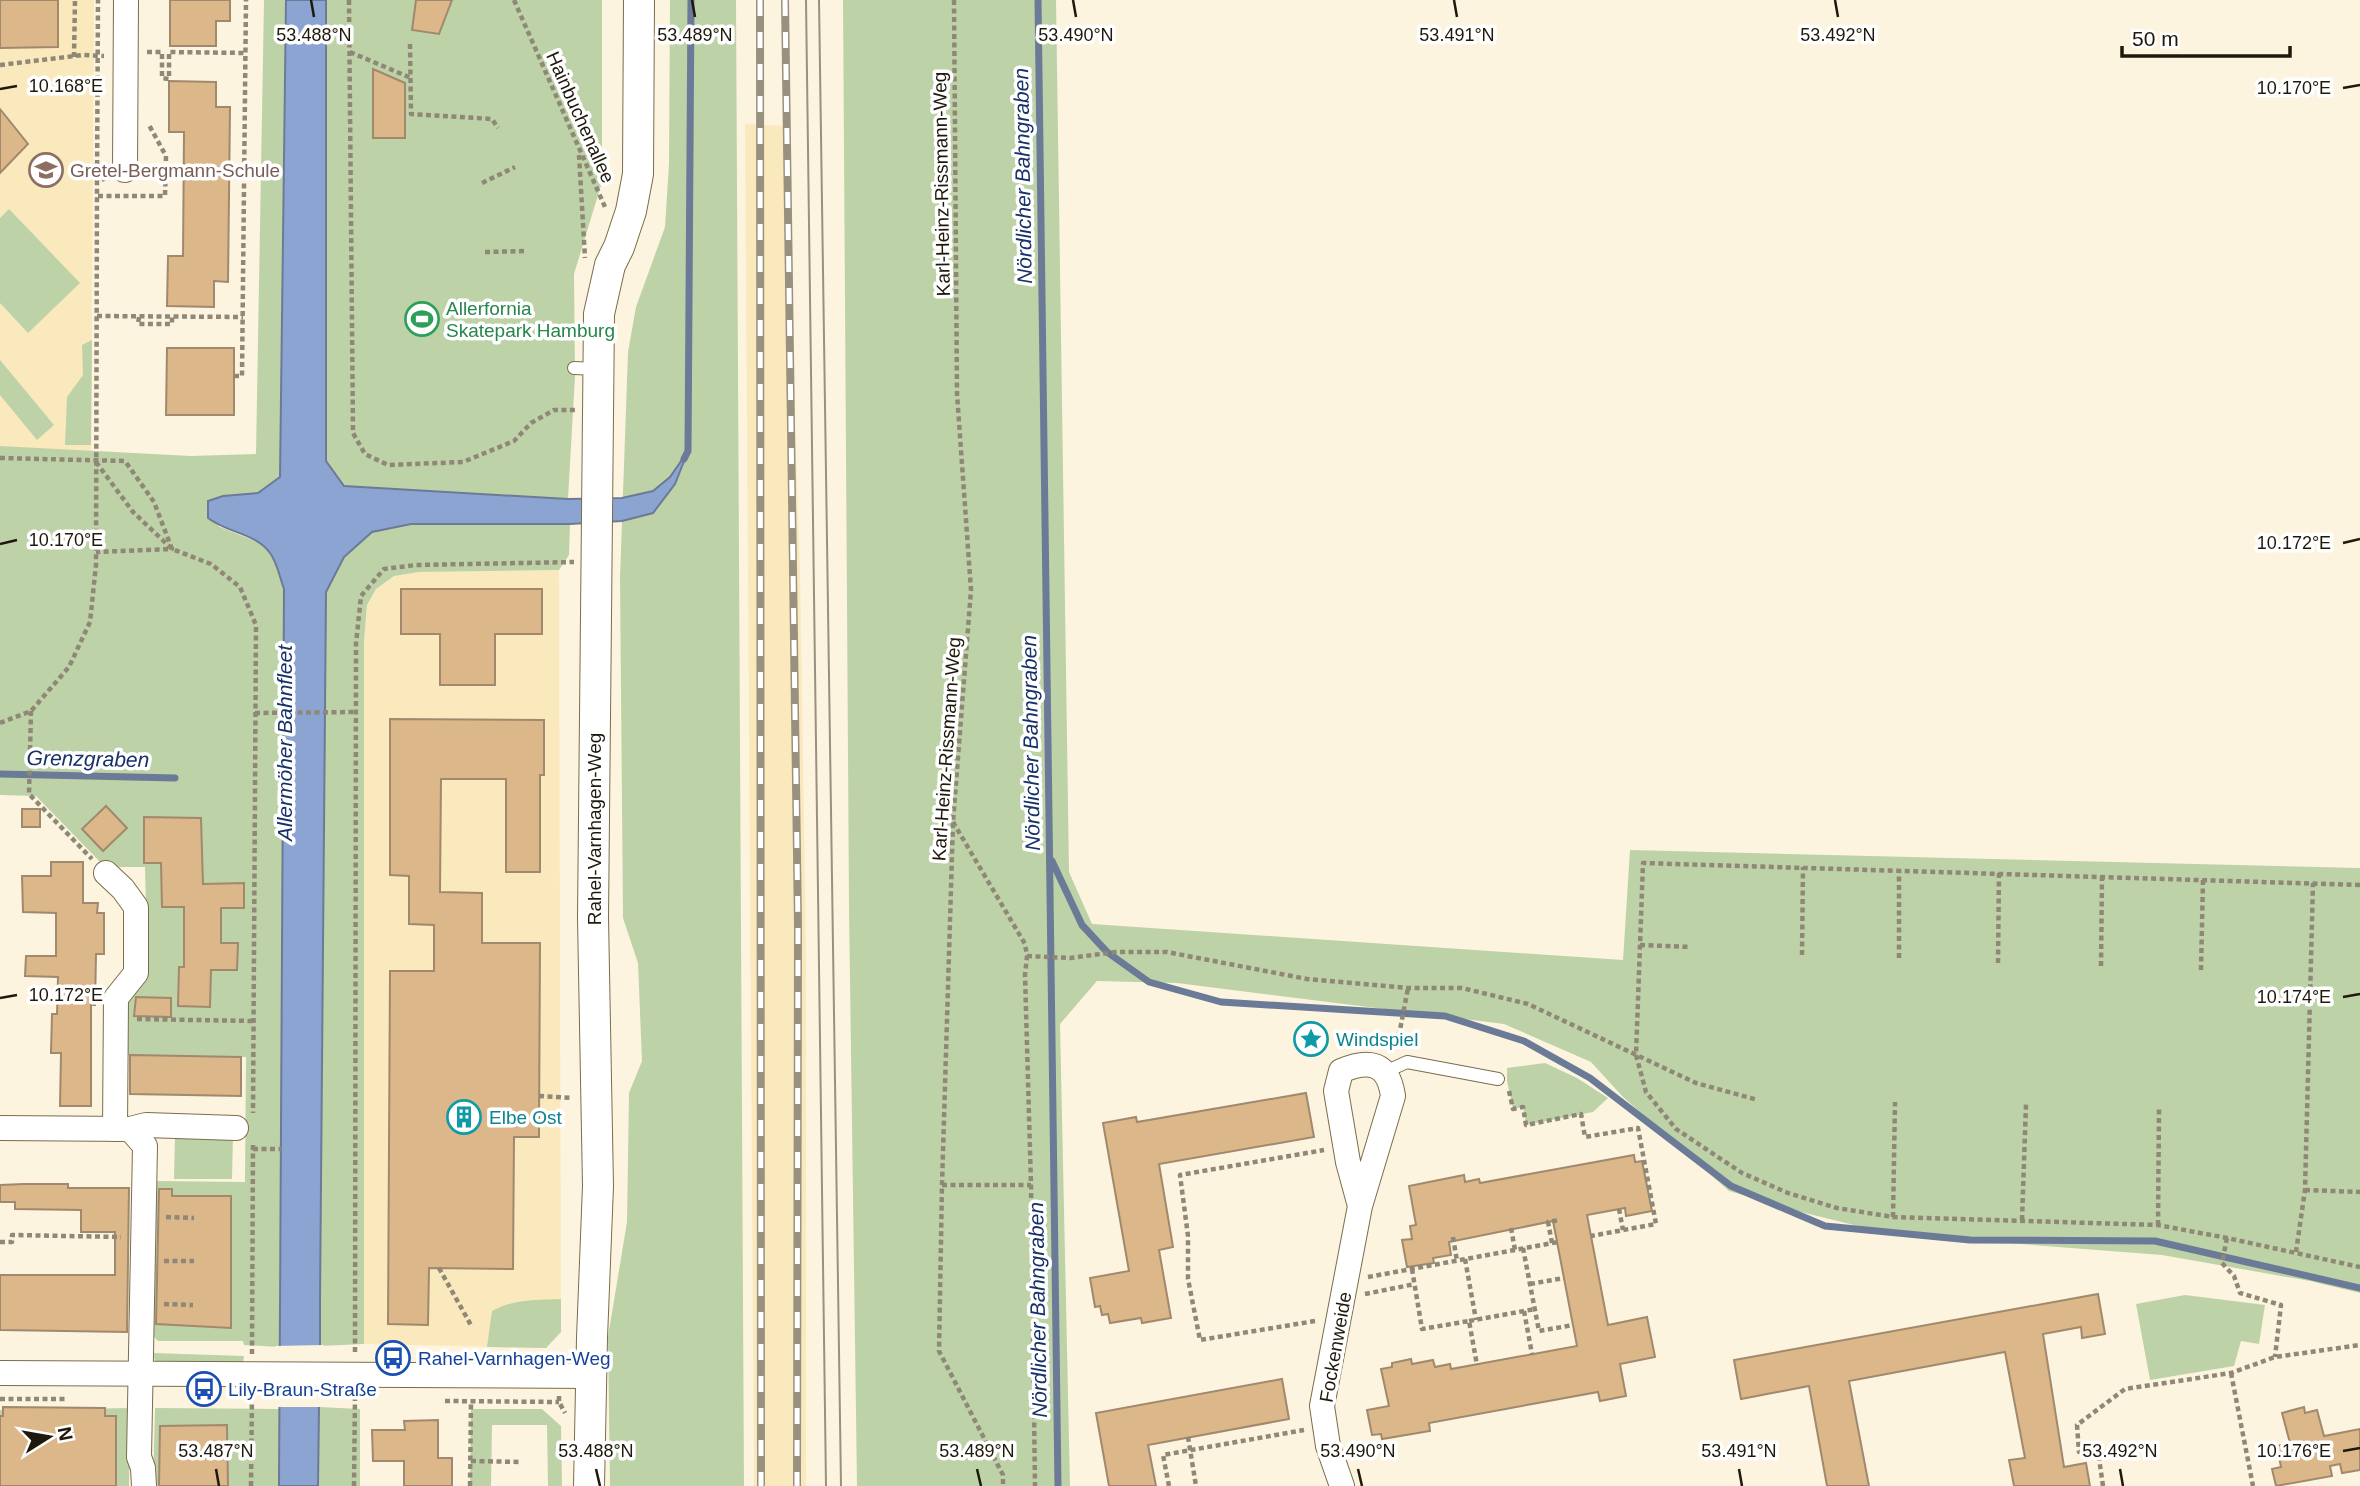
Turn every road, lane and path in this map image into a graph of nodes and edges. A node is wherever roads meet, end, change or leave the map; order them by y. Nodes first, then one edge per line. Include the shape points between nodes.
1 (75, 0) edge
2 (98, 0) edge
3 (127, 0) edge
4 (246, 0) edge
5 (349, 0) edge
6 (514, 0) edge
7 (639, 0) edge
8 (954, 0) edge
9 (410, 44) dead end
10 (162, 52) junction
11 (169, 52) junction
12 (350, 52) junction
13 (245, 53) junction
14 (136, 55) junction
15 (97, 56) junction
16 (74, 57) junction
17 (0, 65) edge
18 (411, 78) junction
19 (498, 128) dead end
20 (579, 150) junction
21 (515, 167) dead end
22 (124, 170) joint
23 (97, 182) junction
24 (482, 183) dead end
25 (606, 209) dead end
26 (485, 251) dead end
27 (527, 251) dead end
28 (585, 268) dead end
29 (97, 316) junction
30 (243, 317) junction
31 (234, 376) dead end
32 (597, 410) junction
33 (0, 458) edge
34 (96, 461) junction
35 (172, 549) junction
36 (96, 552) junction
37 (596, 556) junction
38 (31, 710) junction
39 (356, 712) junction
40 (255, 713) junction
41 (0, 723) edge
42 (953, 822) junction
43 (1803, 867) junction
44 (1899, 870) junction
45 (106, 873) joint
46 (1999, 873) junction
47 (2102, 876) junction
48 (2203, 879) junction
49 (2314, 883) junction
50 (2360, 885) edge
51 (1640, 945) junction
52 (1691, 947) dead end
53 (1802, 955) dead end
54 (1027, 956) junction
55 (1899, 958) dead end
56 (1998, 962) dead end
57 (2101, 967) dead end
58 (2201, 970) dead end
59 (1408, 988) junction
60 (124, 1019) dead end
61 (253, 1021) junction
62 (1400, 1030) dead end
63 (1636, 1055) junction
64 (1385, 1072) junction
65 (1498, 1079) joint
66 (539, 1096) dead end
67 (572, 1098) dead end
68 (1758, 1100) dead end
69 (1895, 1102) dead end
70 (2026, 1104) dead end
71 (2159, 1108) dead end
72 (247, 1127) junction
73 (0, 1128) edge
74 (134, 1132) junction
75 (1345, 1146) junction
76 (253, 1149) junction
77 (281, 1149) dead end
78 (942, 1185) junction
79 (1031, 1185) junction
80 (2305, 1190) junction
81 (2360, 1192) edge
82 (1360, 1206) junction
83 (1619, 1209) dead end
84 (1893, 1217) junction
85 (1560, 1220) dead end
86 (2022, 1220) junction
87 (2158, 1225) junction
88 (1511, 1228) dead end
89 (1623, 1230) junction
90 (1591, 1236) dead end
91 (1452, 1237) dead end
92 (2227, 1238) junction
93 (0, 1242) edge
94 (1523, 1248) junction
95 (143, 1249) junction
96 (1515, 1250) junction
97 (2296, 1252) junction
98 (1465, 1259) junction
99 (194, 1261) dead end
100 (1457, 1261) junction
101 (439, 1268) dead end
102 (2360, 1268) edge
103 (1412, 1269) junction
104 (1564, 1278) dead end
105 (1347, 1281) junction
106 (1415, 1284) junction
107 (1530, 1284) junction
108 (1374, 1292) dead end
109 (1535, 1309) junction
110 (1524, 1311) junction
111 (1340, 1317) junction
112 (1476, 1320) junction
113 (1469, 1321) junction
114 (1573, 1325) dead end
115 (472, 1327) dead end
116 (2360, 1345) edge
117 (1532, 1354) dead end
118 (2276, 1357) junction
119 (1477, 1365) dead end
120 (0, 1373) edge
121 (2231, 1373) junction
122 (140, 1374) junction
123 (252, 1375) junction
124 (355, 1375) junction
125 (471, 1375) junction
126 (591, 1376) junction
127 (1325, 1426) junction
128 (1188, 1437) dead end
129 (1190, 1450) junction
130 (470, 1461) junction
131 (522, 1462) dead end
132 (144, 1486) edge
133 (251, 1486) edge
134 (354, 1486) edge
135 (470, 1486) edge
136 (589, 1486) edge
137 (1003, 1486) edge
138 (1035, 1486) edge
139 (1169, 1486) edge
140 (1196, 1486) edge
141 (1342, 1486) edge
142 (2103, 1486) edge
143 (2253, 1486) edge

1 - 16 path
2 - 15 path
3 - 14 street
4 - 13 path
5 - 12 path
6 - 20 path, Hainbuchenallee
7 - 32 street, Rahel-Varnhagen-Weg via 638,174 631,211 610,265 586,369
8 - 42 path, Karl-Heinz-Rissmann-Weg via 957,394 971,590
9 - 18 path
10 - 11 path
10 - 11 path via 162,78 169,79
10 - 14 path
11 - 13 path
12 - 18 path
12 - 32 path via 353,433 365,454 388,465 463,462 514,441 531,423 554,411
13 - 30 path
14 - 15 path
14 - 22 street
15 - 16 path
15 - 23 path
16 - 17 path
18 - 19 path via 411,114 492,118
20 - 25 path, Hainbuchenallee
20 - 28 path
21 - 24 path
22 - 23 path
23 - 29 path
26 - 27 path
29 - 30 path
29 - 34 path
30 - 31 path via 242,376
32 - 37 street, Rahel-Varnhagen-Weg
33 - 34 path
34 - 35 path via 133,512
34 - 35 path via 125,461 154,502
34 - 36 path
35 - 36 path
35 - 40 path via 211,564 240,587 256,625
36 - 38 path via 90,622 69,667
37 - 39 path via 384,569 361,596
37 - 126 street, Rahel-Varnhagen-Weg via 593,918 598,1186
38 - 41 path
38 - 45 path via 29,794
39 - 40 path
39 - 124 path
40 - 61 path
42 - 54 path via 1025,944
42 - 78 path, Karl-Heinz-Rissmann-Weg
43 - 44 path
43 - 51 path via 1643,863
43 - 53 path
44 - 46 path
44 - 55 path
45 - 74 street via 136,907 136,973 116,998
46 - 47 path
46 - 56 path
47 - 48 path
47 - 57 path
48 - 49 path
48 - 58 path
49 - 50 path
49 - 80 path
51 - 52 path
51 - 63 path
54 - 59 path via 1167,952 1307,979
54 - 79 path
59 - 62 path
59 - 63 path via 1462,988 1528,1004
60 - 61 path
61 - 72 path
63 - 68 path via 1696,1083
63 - 84 path via 1646,1092 1676,1129 1742,1172 1837,1208
64 - 65 lane via 1407,1062
64 - 75 street, Fockenweide via 1359,1063 1341,1072 1335,1091
64 - 82 street, Fockenweide via 1393,1096
65 - 89 path via 1507,1081 1513,1108 1523,1107 1526,1125 1581,1114 1585,1137 1638,1128 1656,1224
66 - 67 path
69 - 84 path
70 - 86 path
71 - 87 path
72 - 74 street
72 - 76 path
73 - 74 street
74 - 95 street
75 - 82 street, Fockenweide
75 - 111 path via 1180,1175 1188,1279 1200,1340
76 - 77 path
76 - 123 path
78 - 79 path
78 - 137 path, Karl-Heinz-Rissmann-Weg via 939,1350 1003,1475
79 - 138 path
80 - 81 path
80 - 97 path
82 - 105 street, Fockenweide
83 - 89 path
84 - 86 path
85 - 94 path via 1548,1223 1555,1243
86 - 87 path
87 - 92 path
88 - 96 path
89 - 90 path
91 - 100 path
92 - 97 path
92 - 118 path via 2222,1262 2240,1293 2281,1305
93 - 95 path via 12,1242 12,1235
94 - 96 path
94 - 107 path
95 - 99 path
95 - 122 street
96 - 98 path
97 - 102 path
98 - 100 path
98 - 112 path
100 - 103 path
101 - 115 path
103 - 105 path
103 - 106 path
104 - 107 path
105 - 111 street, Fockenweide
106 - 108 path
106 - 113 path via 1422,1329
107 - 109 path
109 - 110 path
109 - 114 path via 1539,1331
110 - 112 path
110 - 117 path
111 - 127 street, Fockenweide via 1322,1406
112 - 113 path
113 - 119 path
116 - 118 path
118 - 121 path
120 - 122 street
121 - 142 path via 2125,1389 2077,1425 2079,1452 2098,1451
121 - 143 path
122 - 123 street
122 - 132 street via 139,1457
123 - 124 street
123 - 133 path
124 - 125 street
124 - 134 path
125 - 126 street
125 - 130 path
126 - 136 street, Rahel-Varnhagen-Weg
127 - 129 path
127 - 141 street, Fockenweide
128 - 129 path
129 - 139 path via 1163,1455
129 - 140 path
130 - 131 path
130 - 135 path

